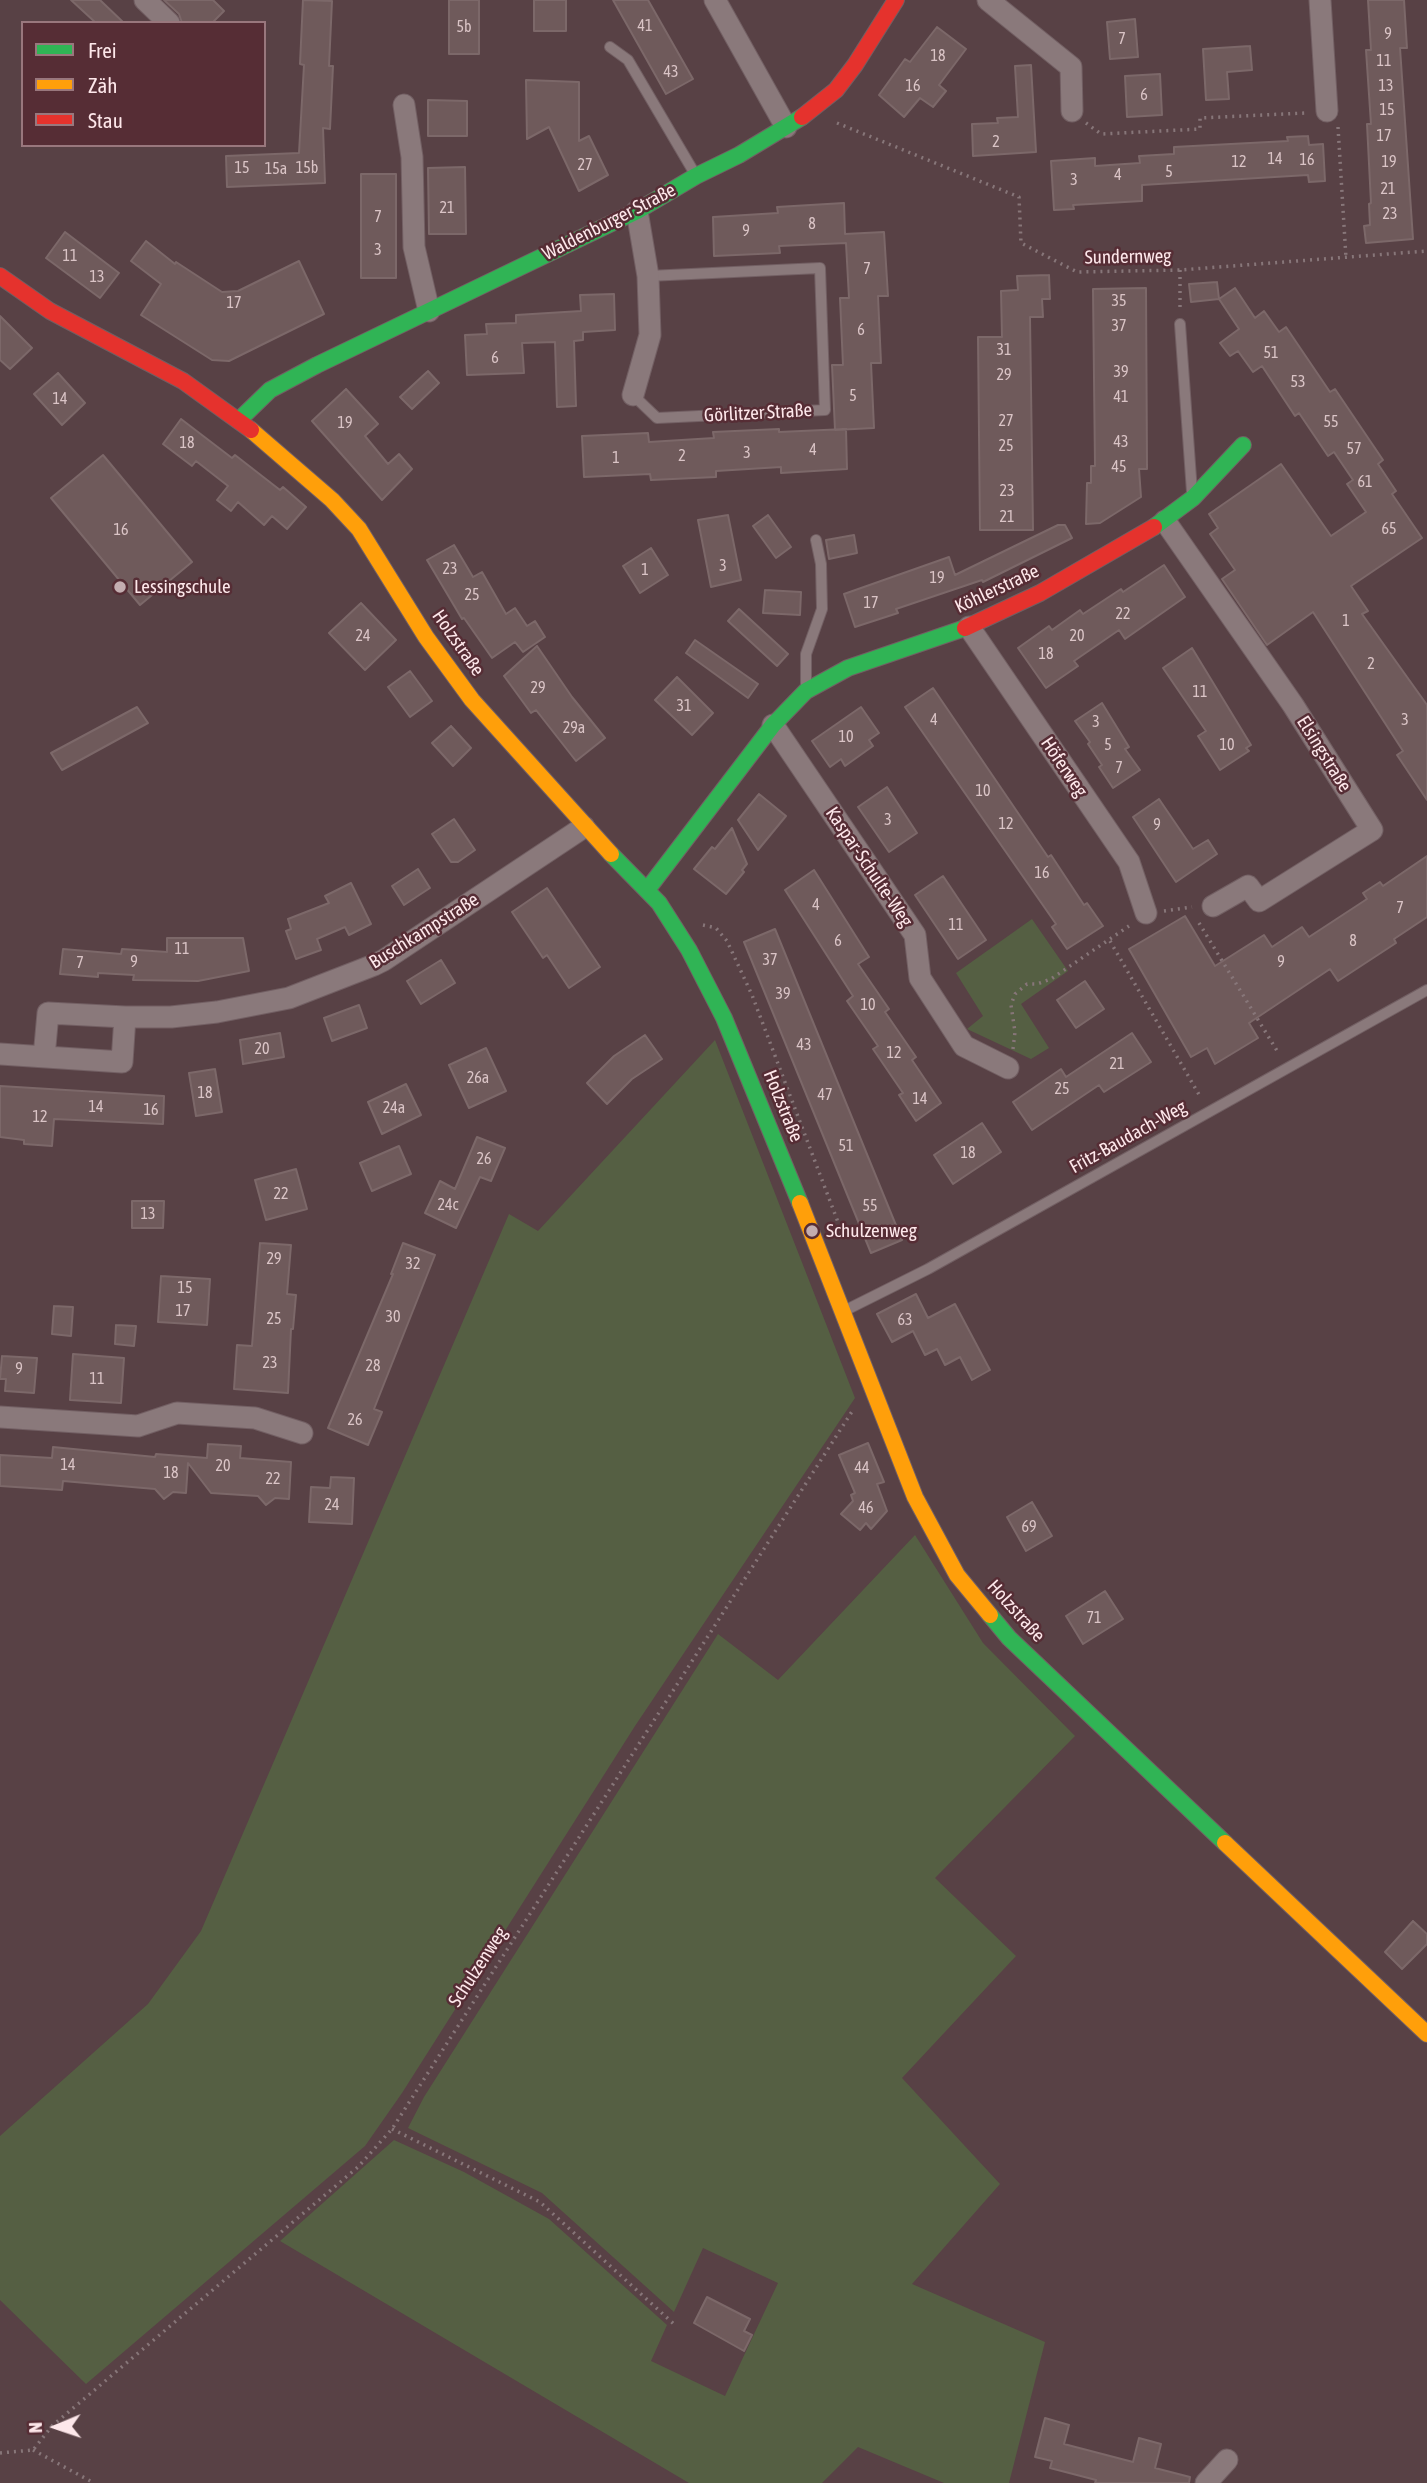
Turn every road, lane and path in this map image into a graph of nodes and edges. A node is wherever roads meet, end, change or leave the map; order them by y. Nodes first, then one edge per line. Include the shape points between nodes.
1 (145, 0) edge
2 (715, 0) edge
3 (897, 0) edge
4 (988, 0) edge
5 (1320, 0) edge
6 (167, 21) edge
7 (610, 47) dead end
8 (404, 104) dead end
9 (815, 108) junction
10 (1072, 111) joint
11 (1327, 111) junction
12 (786, 127) junction
13 (696, 176) junction
14 (637, 211) junction
15 (1427, 251) edge
16 (1346, 258) junction
17 (1180, 270) junction
18 (0, 276) edge
19 (648, 276) junction
20 (429, 310) junction
21 (1180, 324) joint
22 (633, 395) joint
23 (239, 421) junction
24 (1243, 445) dead end
25 (1193, 498) junction
26 (1165, 521) junction
27 (816, 540) dead end
28 (969, 627) junction
29 (806, 691) junction
30 (773, 725) junction
31 (584, 827) junction
32 (648, 890) junction
33 (1146, 913) junction
34 (1205, 913) junction
35 (674, 924) junction
36 (1110, 940) junction
37 (1427, 990) edge
38 (752, 995) dead end
39 (125, 1017) junction
40 (0, 1054) edge
41 (44, 1057) junction
42 (1008, 1068) joint
43 (1287, 1068) junction
44 (1208, 1112) junction
45 (843, 1311) junction
46 (875, 1395) junction
47 (0, 1417) edge
48 (302, 1433) dead end
49 (1427, 2035) edge
50 (392, 2129) junction
51 (675, 2325) dead end
52 (33, 2450) junction
53 (0, 2454) edge
54 (1227, 2460) dead end
55 (94, 2483) edge
56 (1206, 2483) edge

1 - 6 street
2 - 12 street
3 - 9 street, Waldenburger Straße via 855,65
4 - 10 street via 1072,67
5 - 11 street
7 - 13 lane via 628,60
8 - 20 street via 412,157 414,247
9 - 12 street, Waldenburger Straße
9 - 17 path, Sundernweg via 859,133 1019,197 1021,243 1076,272
10 - 11 path via 1101,134 1200,129 1200,118
11 - 16 path via 1338,110
12 - 13 street, Waldenburger Straße
13 - 14 street, Waldenburger Straße
14 - 19 street, Görlitzer Straße
14 - 20 street, Waldenburger Straße
15 - 16 path, Sundernweg
16 - 17 path, Sundernweg
17 - 21 path
18 - 23 street, Holzstraße via 50,311 165,370
19 - 22 street, Görlitzer Straße via 650,335
19 - 22 lane, Görlitzer Straße via 820,268 825,410 657,418
20 - 23 street, Waldenburger Straße via 270,390
21 - 25 lane
23 - 31 street, Holzstraße via 359,529 426,637 472,700
24 - 25 street, Köhlerstraße
25 - 26 street, Köhlerstraße
26 - 28 street, Köhlerstraße via 1040,593
26 - 34 street, Elsingstraße via 1293,705 1372,830 1259,901 1248,886
27 - 29 lane via 822,608 806,654
28 - 29 street, Köhlerstraße via 848,668
28 - 33 street, Höferweg via 1129,862
29 - 30 street, Köhlerstraße
30 - 32 street, Köhlerstraße
30 - 42 street, Kaspar-Schulte-Weg via 915,936 920,978 964,1045
31 - 32 street, Holzstraße
31 - 39 street, Buschkampstraße via 374,965 289,998 217,1012
32 - 35 street, Holzstraße
33 - 34 path
33 - 36 path
34 - 43 path
35 - 38 path via 696,922 716,928 727,941
35 - 45 street, Holzstraße via 724,1018
36 - 42 path via 1051,979 1027,984 1015,994
36 - 44 path
37 - 43 lane, Fritz-Baudach-Weg
39 - 41 street, Buschkampstraße via 48,1013
39 - 41 street via 122,1062
40 - 41 street
43 - 44 lane, Fritz-Baudach-Weg
44 - 45 lane, Fritz-Baudach-Weg via 928,1269
45 - 46 street, Holzstraße
46 - 49 street, Holzstraße via 915,1497 957,1575 1009,1638
46 - 50 path, Schulzenweg via 855,1408
47 - 48 street via 138,1426 177,1413 255,1418
50 - 51 path via 540,2202
50 - 52 path, Schulzenweg via 358,2167 52,2426
52 - 53 path
52 - 55 path
54 - 56 street

